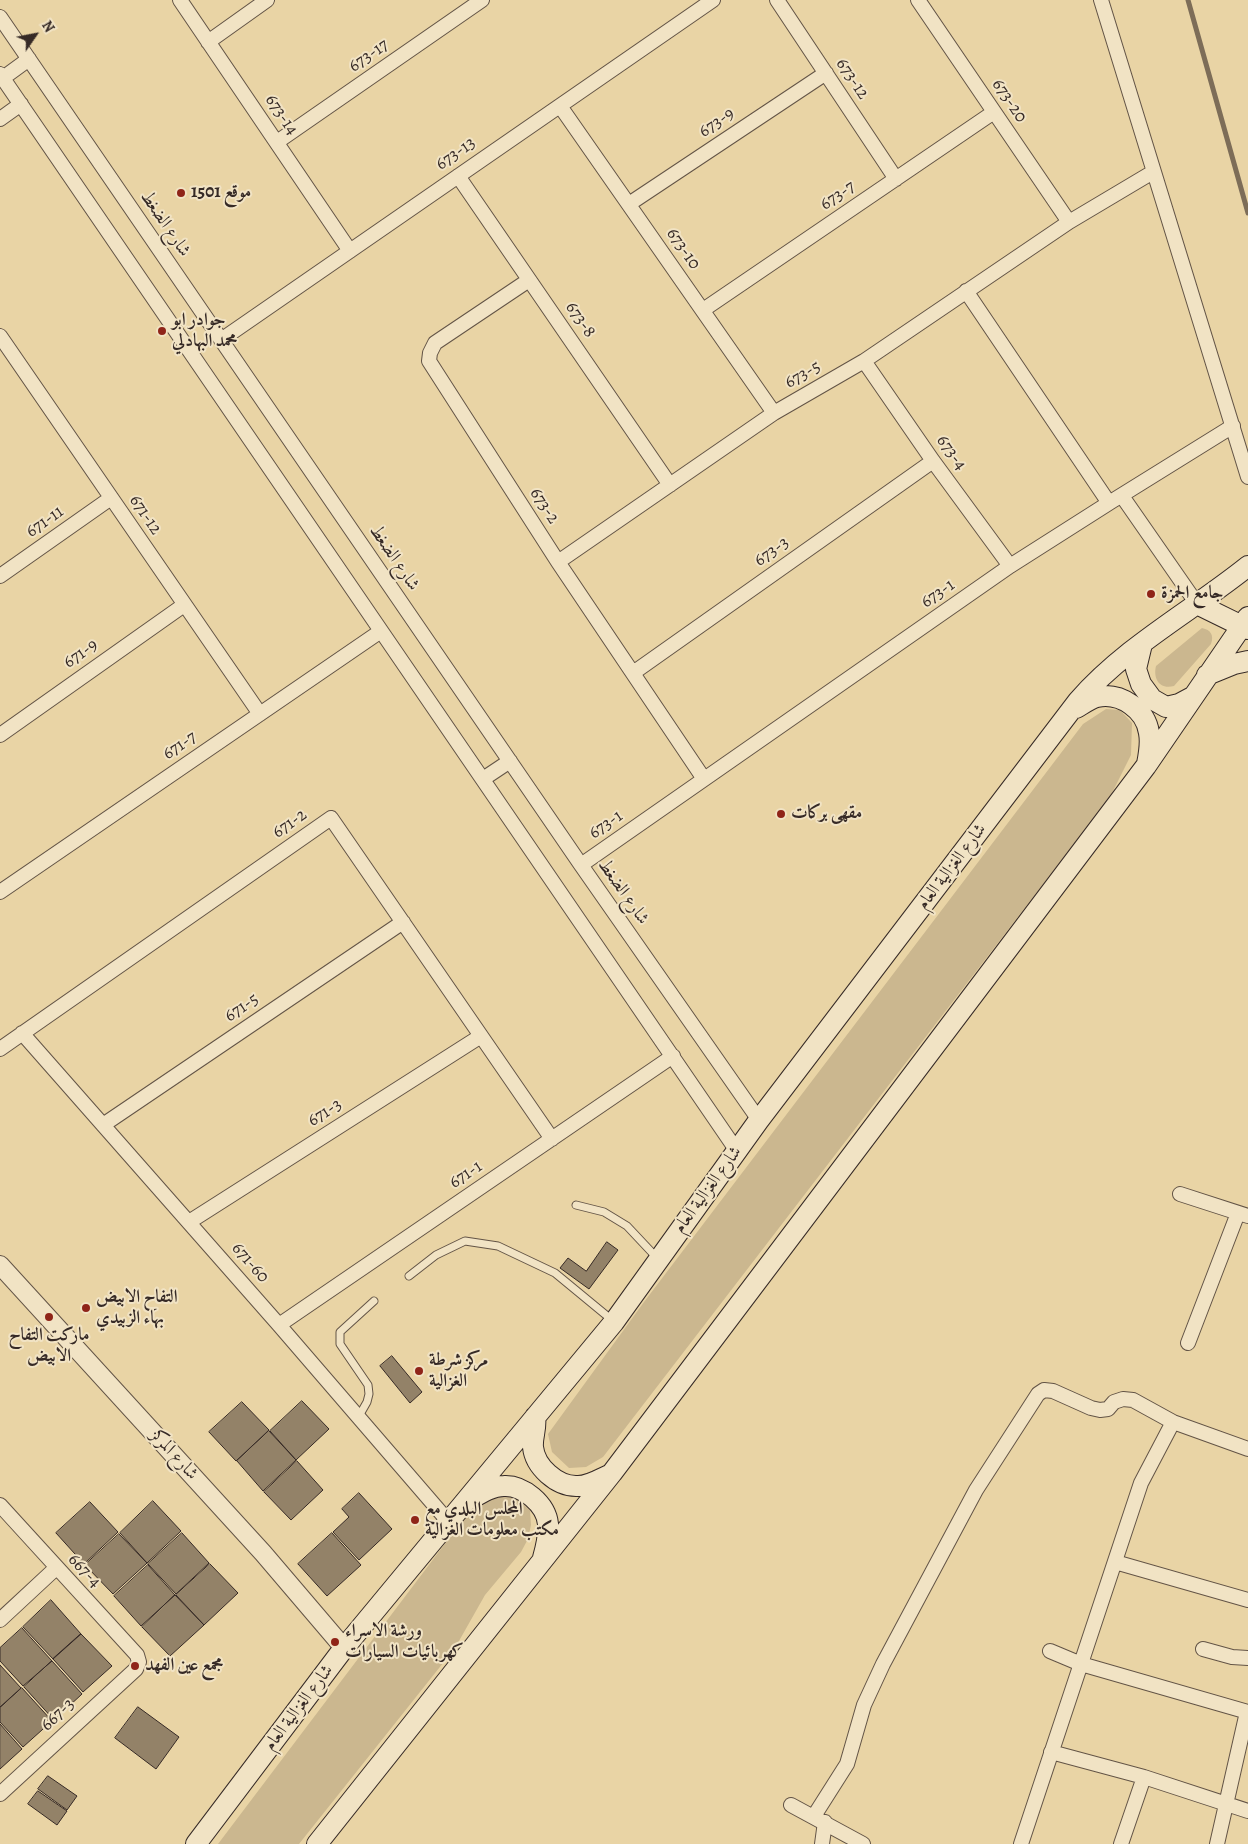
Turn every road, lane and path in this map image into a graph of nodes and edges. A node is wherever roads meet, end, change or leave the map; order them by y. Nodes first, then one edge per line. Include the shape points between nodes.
1 (180, 0) edge
2 (267, 0) edge
3 (482, 0) edge
4 (713, 0) edge
5 (777, 0) edge
6 (918, 0) edge
7 (1101, 0) edge
8 (0, 17) edge
9 (208, 42) junction
10 (29, 59) junction
11 (826, 73) junction
12 (1, 76) edge
13 (21, 104) junction
14 (560, 106) junction
15 (994, 112) junction
16 (0, 119) edge
17 (277, 142) junction
18 (1153, 172) junction
19 (458, 176) junction
20 (896, 179) junction
21 (629, 204) junction
22 (1070, 222) junction
23 (350, 251) junction
24 (529, 280) junction
25 (966, 291) junction
26 (703, 310) junction
27 (0, 336) edge
28 (221, 340) junction
29 (864, 361) junction
30 (774, 413) junction
31 (1233, 426) junction
32 (934, 461) junction
33 (1248, 477) edge
34 (670, 485) junction
35 (1122, 496) junction
36 (111, 498) junction
37 (1109, 503) junction
38 (558, 562) junction
39 (1010, 566) junction
40 (1248, 566) edge
41 (2, 569) edge
42 (1197, 604) junction
43 (184, 605) junction
44 (1246, 624) edge
45 (381, 631) junction
46 (1142, 644) junction
47 (1248, 661) edge
48 (633, 673) junction
49 (1208, 675) junction
50 (1194, 696) junction
51 (1070, 711) junction
52 (260, 714) junction
53 (0, 735) edge
54 (510, 761) junction
55 (1146, 766) junction
56 (483, 779) junction
57 (704, 779) junction
58 (581, 865) junction
59 (0, 892) edge
60 (403, 922) junction
61 (22, 1033) junction
62 (481, 1036) junction
63 (0, 1049) edge
64 (673, 1056) junction
65 (759, 1120) junction
66 (103, 1125) junction
67 (552, 1139) junction
68 (737, 1151) junction
69 (1180, 1194) dead end
70 (576, 1205) dead end
71 (1243, 1214) edge
72 (189, 1222) junction
73 (658, 1259) junction
74 (0, 1265) edge
75 (409, 1276) dead end
76 (374, 1301) dead end
77 (614, 1322) junction
78 (280, 1325) junction
79 (1188, 1343) dead end
80 (359, 1416) junction
81 (534, 1417) junction
82 (1173, 1422) junction
83 (1248, 1449) edge
84 (612, 1473) junction
85 (463, 1503) junction
86 (0, 1505) edge
87 (448, 1522) junction
88 (1115, 1562) junction
89 (542, 1563) junction
90 (56, 1568) junction
91 (1248, 1600) edge
92 (0, 1620) edge
93 (344, 1648) junction
94 (1203, 1649) dead end
95 (1050, 1651) dead end
96 (1248, 1658) edge
97 (139, 1662) joint
98 (1081, 1664) junction
99 (1248, 1712) edge
100 (1051, 1752) junction
101 (1144, 1776) junction
102 (0, 1794) edge
103 (1226, 1804) junction
104 (791, 1805) dead end
105 (1248, 1811) edge
106 (819, 1819) junction
107 (196, 1844) edge
108 (317, 1844) edge
109 (822, 1844) edge
110 (863, 1844) edge
111 (1021, 1844) edge
112 (1121, 1844) edge
113 (1217, 1844) edge

1 - 9 street, 673-14
2 - 9 street
3 - 17 street, 673-17
4 - 14 street, 673-13
5 - 11 street, 673-12
6 - 15 street, 673-20
7 - 18 street
8 - 10 street, شارع الضغط
9 - 17 street, 673-14
10 - 12 street
10 - 28 street, شارع الضغط
11 - 20 street, 673-12
11 - 21 street, 673-9
12 - 13 street
13 - 16 street
13 - 45 street
14 - 19 street, 673-13
14 - 21 street, 673-10
15 - 20 street, 673-7
15 - 22 street, 673-20
17 - 23 street, 673-14
18 - 22 street, 673-5
18 - 31 street
19 - 23 street, 673-13
19 - 24 street, 673-8
20 - 26 street, 673-7
21 - 26 street, 673-10
22 - 25 street, 673-5
23 - 28 street, 673-13
24 - 34 street, 673-8
24 - 38 street, 673-2 via 435,343 429,361
25 - 29 street, 673-5
25 - 37 street
26 - 30 street, 673-10
27 - 36 street, 671-12
28 - 54 street, شارع الضغط
29 - 30 street, 673-5
29 - 32 street, 673-4
30 - 34 street, 673-5
31 - 33 street
31 - 35 street, 673-1
32 - 39 street, 673-4
32 - 48 street, 673-3
34 - 38 street, 673-5
35 - 37 street, 673-1
35 - 42 street
36 - 41 street, 671-11
36 - 43 street, 671-12
37 - 39 street, 673-1
38 - 48 street, 673-2
39 - 57 street, 673-1
40 - 42 main road, شارع الغزالية العام
42 - 44 main road
42 - 46 main road, شارع الغزالية العام
43 - 52 street, 671-12
43 - 53 street, 671-9
44 - 49 main road
45 - 52 street, 671-7
45 - 56 street
46 - 50 main road via 1136,669 1141,684 1152,699 1166,707
46 - 51 main road, شارع الغزالية العام via 1094,683
47 - 49 main road
48 - 57 street, 673-2
49 - 50 main road
50 - 55 main road
51 - 55 main road via 1096,697 1108,696 1122,699 1137,709 1146,720 1150,734
51 - 65 main road, شارع الغزالية العام
52 - 59 street, 671-7
54 - 56 street
54 - 58 street, شارع الضغط
55 - 84 main road
56 - 64 street
57 - 58 street, 673-1
58 - 65 street, شارع الضغط
60 - 61 street, 671-2 via 331,818
60 - 62 street, 671-2
60 - 66 street, 671-5
61 - 63 street, 671-2
61 - 66 street, 671-60
62 - 67 street, 671-2
62 - 72 street, 671-3
64 - 67 street, 671-1
64 - 68 street
65 - 68 main road, شارع الغزالية العام
66 - 72 street, 671-60
67 - 78 street, 671-1
68 - 73 main road, شارع الغزالية العام
69 - 71 street
70 - 73 lane via 604,1212 628,1226
71 - 79 street
72 - 78 street, 671-60
73 - 77 main road, شارع الغزالية العام
74 - 93 street, شارع المركز via 263,1553
75 - 77 lane via 436,1255 465,1242 498,1246 554,1273
76 - 80 lane via 340,1332 340,1344 368,1385 366,1402
77 - 81 main road, شارع الغزالية العام
78 - 80 street, 671-60
80 - 87 street, 671-60
81 - 84 main road via 533,1449 546,1472 561,1483 587,1485
81 - 85 main road, شارع الغزالية العام
82 - 83 street
82 - 88 street via 1141,1483
82 - 106 street via 1133,1400 1123,1399 1108,1409 1100,1410 1053,1391 1044,1390 1038,1394 976,1490 883,1664 864,1705 846,1764
84 - 89 main road
85 - 87 main road, شارع الغزالية العام
85 - 89 main road via 494,1487 505,1486 519,1489 534,1499 548,1522
86 - 90 street, 667-4
87 - 93 main road, شارع الغزالية العام
88 - 91 street
88 - 98 street
89 - 108 main road
90 - 92 street
90 - 97 street, 667-4 via 137,1655
93 - 107 main road, شارع الغزالية العام
94 - 96 street
95 - 98 street
97 - 102 street, 667-3
98 - 99 street
98 - 100 street
99 - 103 street
100 - 101 street
100 - 111 street
101 - 103 street
101 - 112 street
103 - 105 street
103 - 113 street
104 - 106 street
106 - 109 street
106 - 110 street

